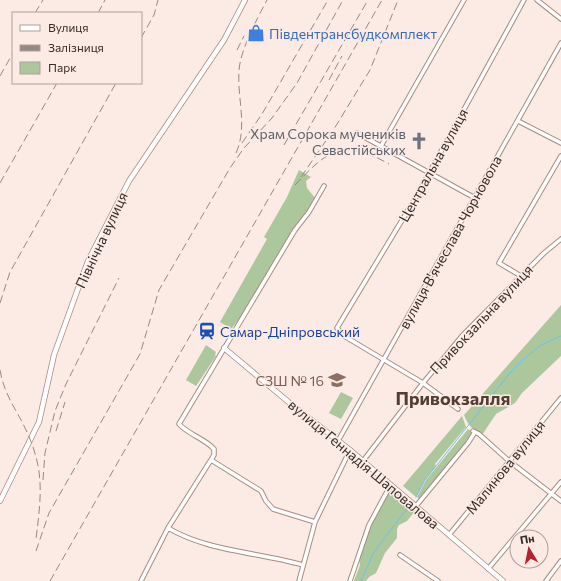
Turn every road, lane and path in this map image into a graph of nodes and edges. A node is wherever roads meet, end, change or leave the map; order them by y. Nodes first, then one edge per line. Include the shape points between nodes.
1 (245, 0) edge
2 (464, 0) edge
3 (524, 0) edge
4 (537, 0) edge
5 (561, 19) edge
6 (561, 43) edge
7 (518, 121) junction
8 (358, 133) dead end
9 (561, 143) edge
10 (381, 146) junction
11 (561, 156) edge
12 (429, 172) junction
13 (324, 186) dead end
14 (475, 198) junction
15 (561, 239) edge
16 (521, 276) junction
17 (224, 348) junction
18 (384, 359) junction
19 (423, 383) junction
20 (561, 398) edge
21 (458, 409) dead end
22 (338, 441) junction
23 (350, 450) junction
24 (211, 460) junction
25 (362, 461) junction
26 (509, 461) junction
27 (561, 482) edge
28 (390, 486) junction
29 (552, 493) junction
30 (0, 501) edge
31 (561, 501) edge
32 (416, 507) junction
33 (315, 522) junction
34 (168, 528) junction
35 (449, 535) junction
36 (400, 555) dead end
37 (561, 561) edge
38 (304, 565) junction
39 (488, 569) junction
40 (141, 581) edge
41 (299, 581) edge
42 (350, 581) edge
43 (438, 581) edge
44 (503, 581) edge
45 (546, 581) edge

1 - 30 street, Північна вулиця via 213,57 137,168 88,261 54,356 39,422
2 - 10 street
3 - 12 street, Центральна вулиця
4 - 5 street
6 - 7 street, вулиця В'ячеслава Чорновола
7 - 9 street
7 - 14 street, вулиця В'ячеслава Чорновола
8 - 10 street
10 - 12 street
11 - 16 street via 499,263
12 - 14 street
12 - 18 street, Центральна вулиця via 337,328 344,336
13 - 17 street
14 - 18 street, вулиця В'ячеслава Чорновола
15 - 16 street, Привокзальна вулиця
16 - 19 street, Привокзальна вулиця via 462,336
17 - 22 street, вулиця Геннадія Шаповалова
17 - 24 street via 179,424 214,449
18 - 19 street
18 - 22 street, вулиця В'ячеслава Чорновола
19 - 21 street
19 - 25 street, Привокзальна вулиця
20 - 26 street, Малинова вулиця
22 - 23 street, вулиця Геннадія Шаповалова
23 - 25 street, вулиця Геннадія Шаповалова
23 - 33 street
24 - 33 street via 261,491 274,509
24 - 34 street
25 - 28 street, вулиця Геннадія Шаповалова
26 - 29 street
26 - 32 street via 474,432
26 - 35 street, Малинова вулиця
27 - 29 street
28 - 32 street, вулиця Геннадія Шаповалова
28 - 42 street via 369,525
29 - 31 street
29 - 39 street
32 - 35 street, вулиця Геннадія Шаповалова
33 - 38 street
34 - 38 street via 227,549
34 - 40 street
35 - 39 street, вулиця Геннадія Шаповалова
36 - 43 street
37 - 45 street
38 - 41 street
39 - 44 street, вулиця Геннадія Шаповалова

